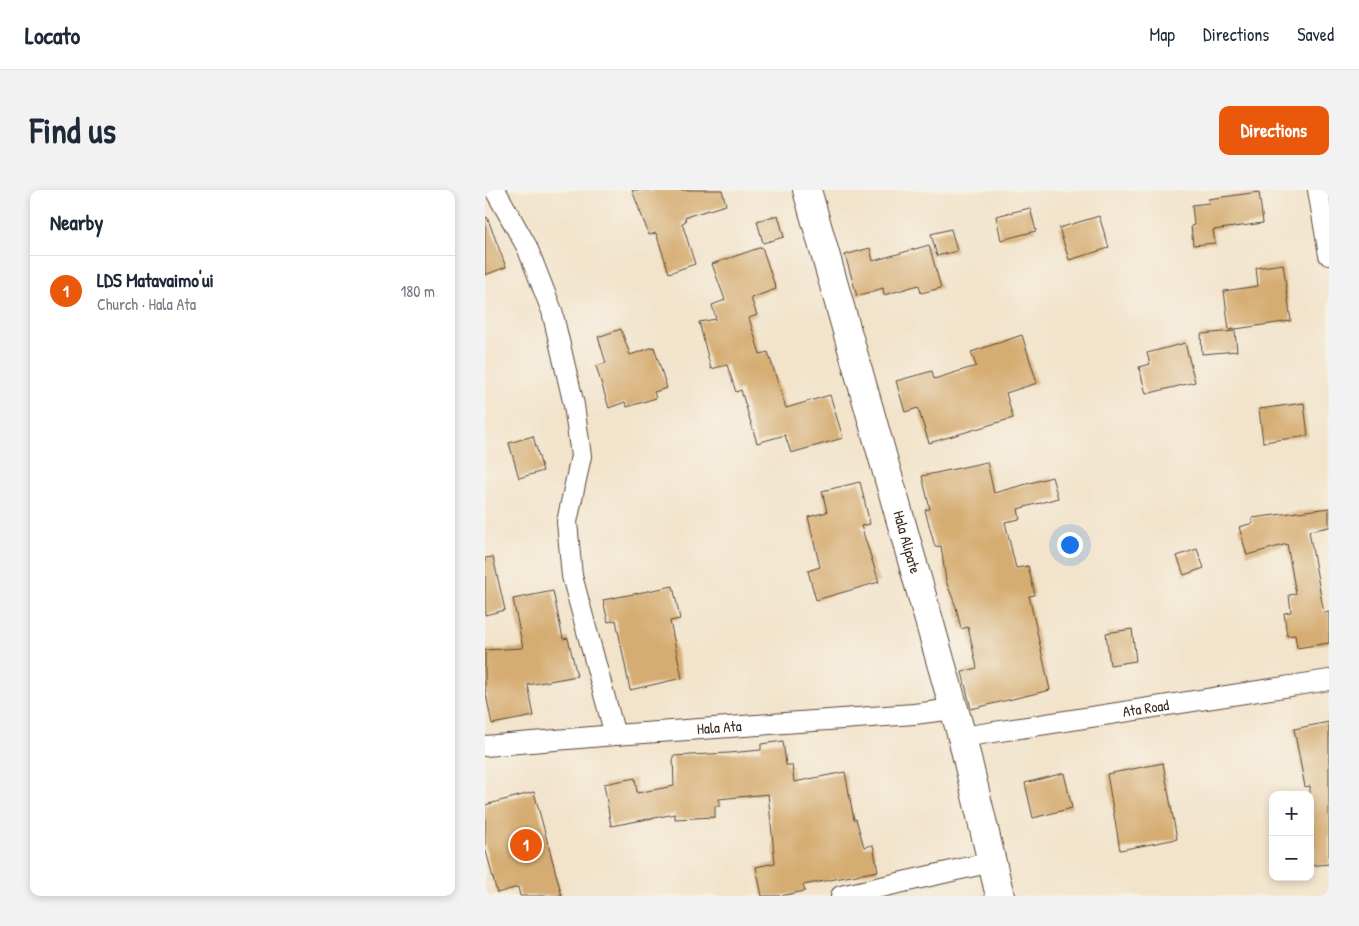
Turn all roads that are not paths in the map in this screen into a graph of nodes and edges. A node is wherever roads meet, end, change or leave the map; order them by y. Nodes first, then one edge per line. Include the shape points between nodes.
1 (495, 190) edge
2 (807, 190) edge
3 (1318, 190) edge
4 (1329, 255) edge
5 (1329, 680) edge
6 (954, 709) junction
7 (615, 735) junction
8 (962, 737) junction
9 (485, 746) edge
10 (992, 862) junction
11 (841, 896) edge
12 (1000, 896) edge

1 - 7 street via 527,247 552,311 574,406 581,456 567,522 572,576
2 - 6 street, Hala Alipate
3 - 4 street
5 - 8 street, Ata Road
6 - 7 street, Hala Ata
6 - 8 street, Hala Alipate
7 - 9 street, Hala Ata
8 - 10 street, Hala Alipate
10 - 11 street
10 - 12 street, Hala Alipate

